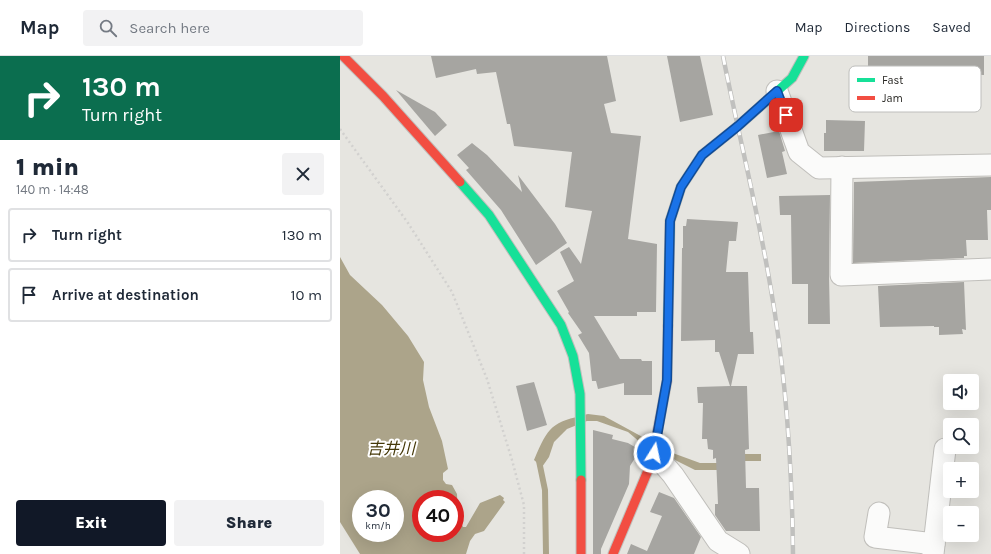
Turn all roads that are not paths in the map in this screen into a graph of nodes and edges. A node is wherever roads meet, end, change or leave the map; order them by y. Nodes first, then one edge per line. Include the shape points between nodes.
1 (343, 56) edge
2 (804, 56) edge
3 (777, 91) junction
4 (991, 165) edge
5 (842, 167) junction
6 (991, 269) edge
7 (654, 453) junction
8 (944, 454) edge
9 (879, 513) dead end
10 (934, 549) edge
11 (581, 554) edge
12 (613, 554) edge
13 (739, 554) edge

1 - 11 street via 383,96 489,215 561,325 573,356 580,394
2 - 3 street via 792,78
3 - 5 street via 799,152 819,168
3 - 7 street via 702,155 681,187 670,221 667,380
4 - 5 street
5 - 6 street via 841,275
7 - 12 street
7 - 13 street via 673,475 718,541
8 - 10 street
9 - 10 street via 875,537

